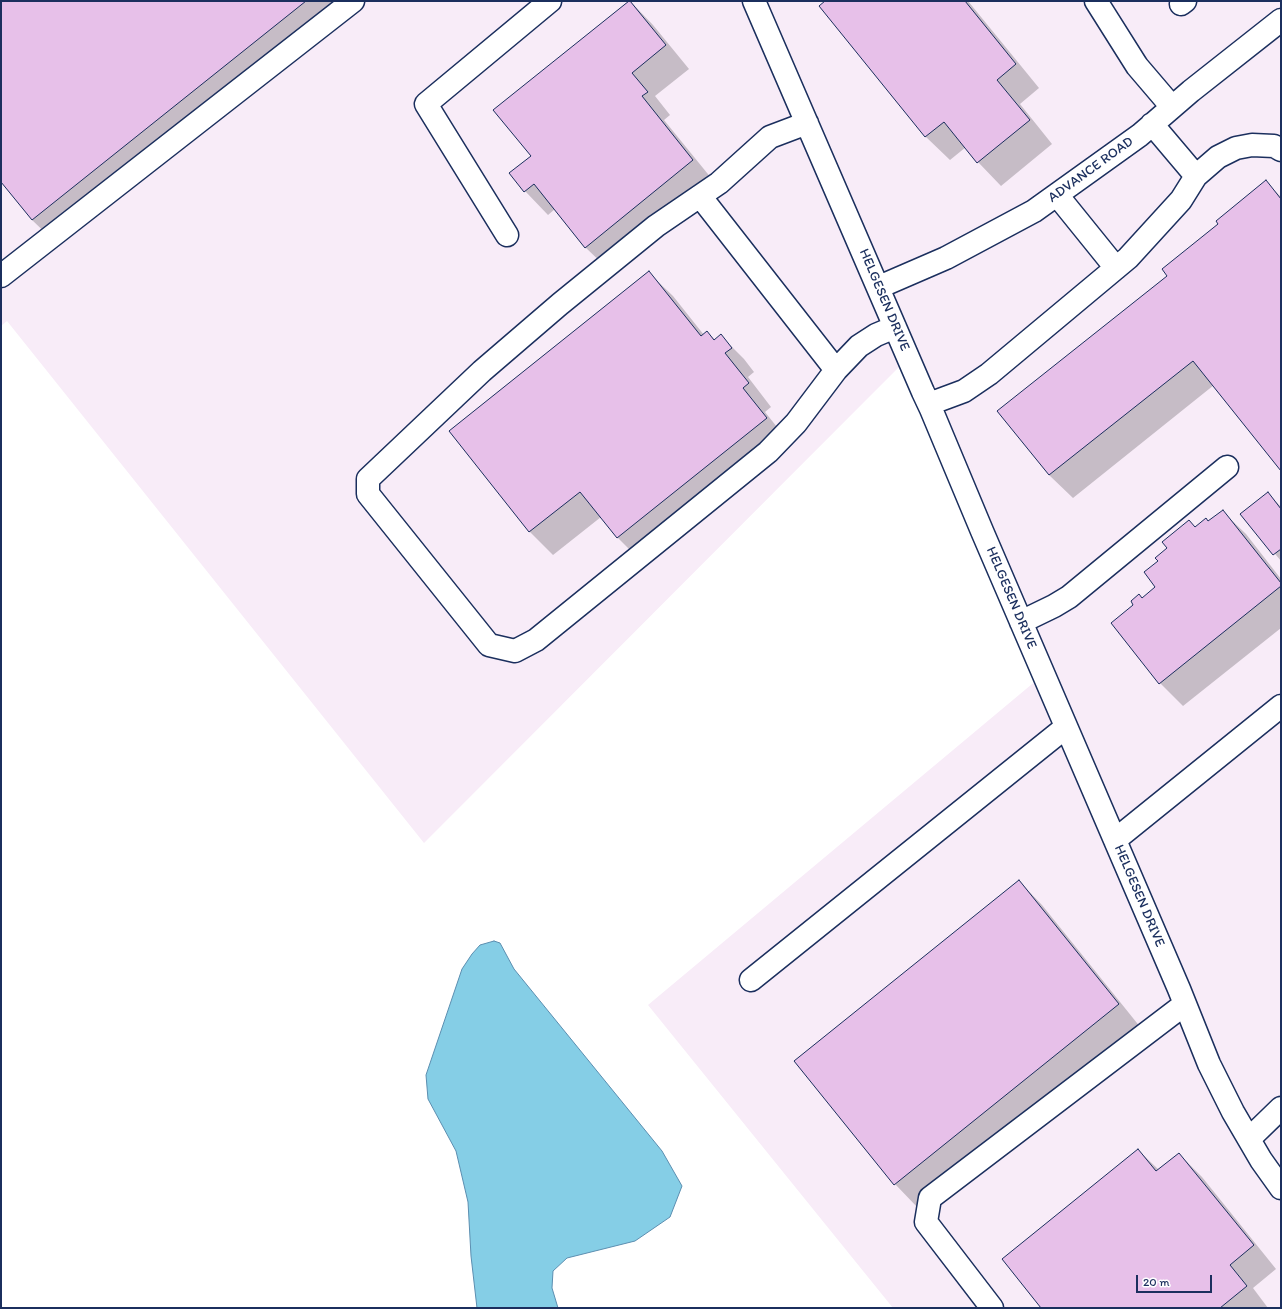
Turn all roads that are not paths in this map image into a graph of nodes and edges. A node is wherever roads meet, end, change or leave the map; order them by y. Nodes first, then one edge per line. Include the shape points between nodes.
1 (353, 1) edge
2 (550, 1) edge
3 (754, 1) edge
4 (1096, 1) edge
5 (1281, 20) edge
6 (1172, 106) junction
7 (807, 123) junction
8 (1152, 124) junction
9 (1281, 150) edge
10 (1196, 176) junction
11 (1057, 195) junction
12 (700, 196) junction
13 (507, 235) dead end
14 (1116, 268) junction
15 (1, 276) edge
16 (878, 287) junction
17 (896, 327) junction
18 (836, 370) junction
19 (929, 404) junction
20 (1227, 467) dead end
21 (1021, 622) junction
22 (1281, 706) edge
23 (1066, 727) junction
24 (1115, 840) junction
25 (751, 980) dead end
26 (1185, 1004) junction
27 (1281, 1108) edge
28 (1249, 1139) junction
29 (1281, 1188) edge
30 (992, 1308) edge

1 - 15 street
2 - 13 street via 426,104
3 - 7 street, HELGESEN DRIVE
4 - 6 street via 1138,66
5 - 6 street, ADVANCE ROAD
6 - 8 street, ADVANCE ROAD
7 - 12 street via 770,137 720,183
7 - 16 street, HELGESEN DRIVE
8 - 10 street
8 - 11 street, ADVANCE ROAD
9 - 10 street via 1274,146 1252,144 1236,148 1218,157
10 - 14 street via 1181,200
11 - 14 street
11 - 16 street, ADVANCE ROAD via 1034,211 946,258
12 - 18 street
12 - 18 street via 650,231 482,371 368,479 368,494 490,645 515,651 536,640 768,452 796,423
14 - 19 street via 989,374 964,391
16 - 17 street, HELGESEN DRIVE
17 - 18 street via 876,335 859,346
17 - 19 street, HELGESEN DRIVE
19 - 21 street, HELGESEN DRIVE
20 - 21 street via 1069,597
21 - 23 street, HELGESEN DRIVE
22 - 24 street
23 - 24 street, HELGESEN DRIVE
23 - 25 street
24 - 26 street, HELGESEN DRIVE
26 - 28 street, HELGESEN DRIVE via 1209,1064
26 - 30 street via 930,1198 926,1222
27 - 28 street
28 - 29 street, HELGESEN DRIVE

